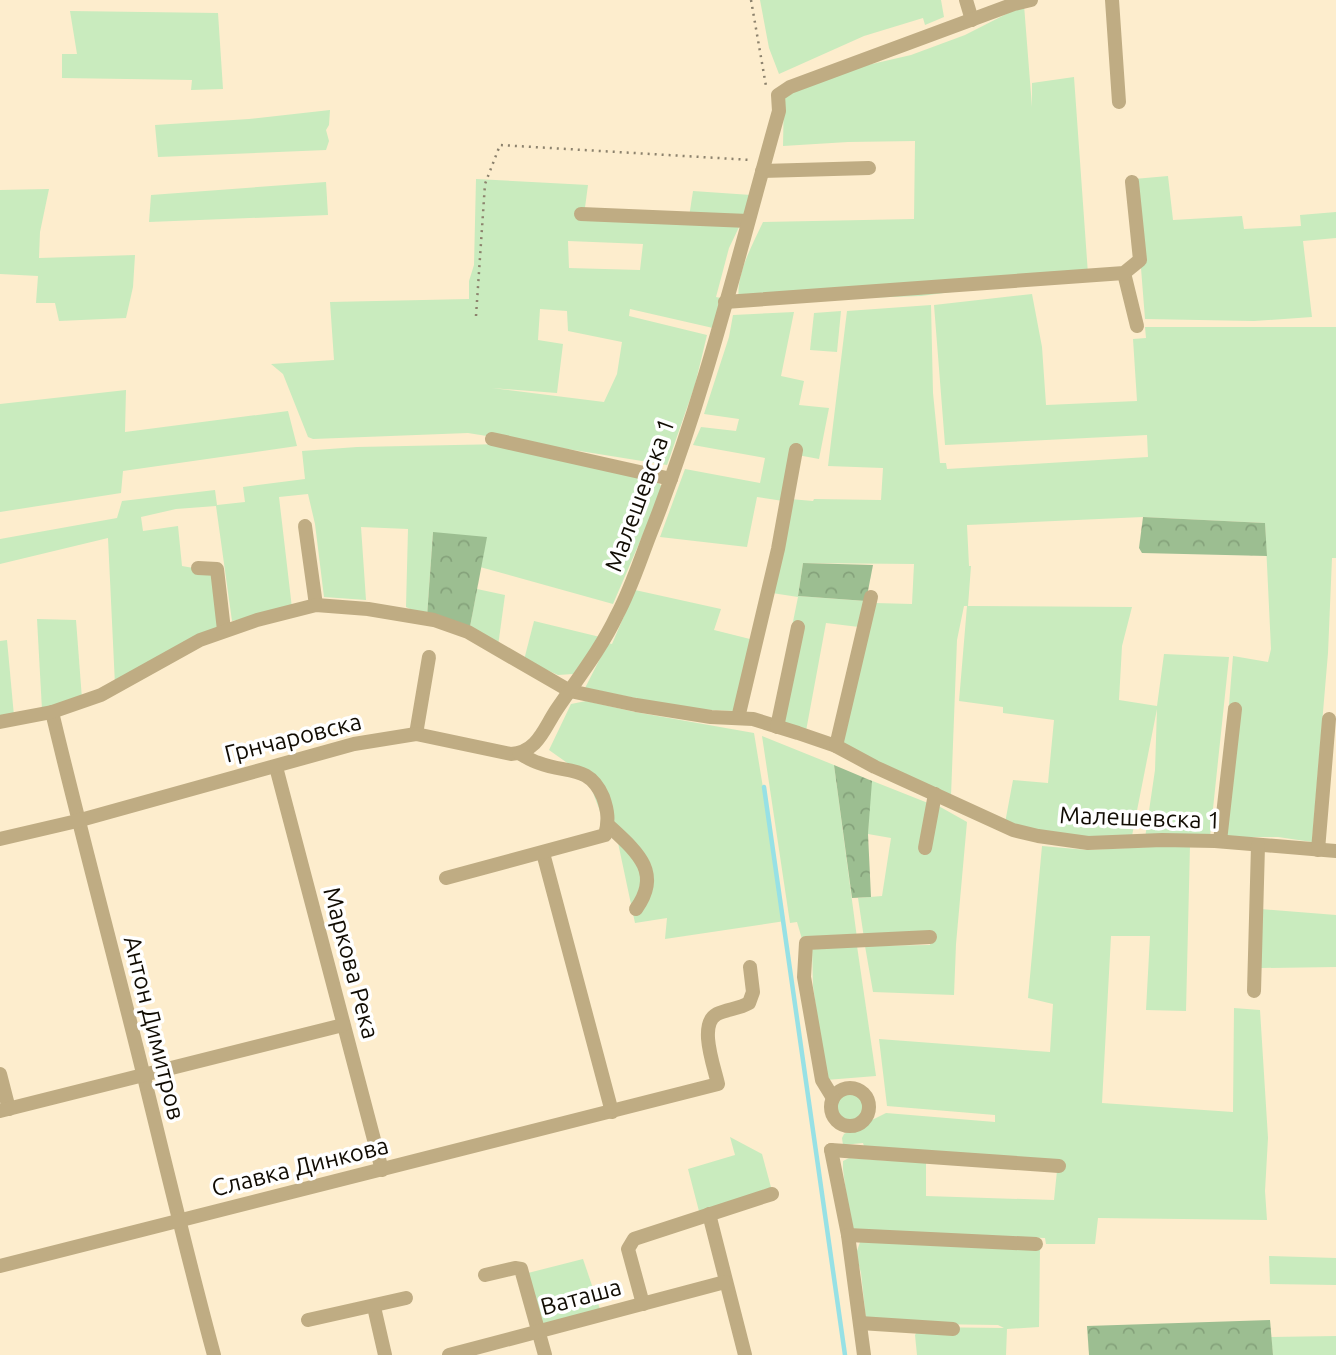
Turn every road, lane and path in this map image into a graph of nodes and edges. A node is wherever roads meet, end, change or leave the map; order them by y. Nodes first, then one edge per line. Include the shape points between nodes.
1 (751, 0) edge
2 (966, 0) edge
3 (1031, 0) edge
4 (1112, 0) edge
5 (972, 20) junction
6 (1119, 102) dead end
7 (779, 111) junction
8 (763, 166) junction
9 (869, 168) dead end
10 (1132, 182) dead end
11 (581, 214) dead end
12 (748, 221) junction
13 (1124, 273) junction
14 (725, 302) junction
15 (476, 316) dead end
16 (1137, 326) dead end
17 (492, 439) dead end
18 (796, 450) dead end
19 (671, 479) junction
20 (305, 526) dead end
21 (198, 568) dead end
22 (871, 597) dead end
23 (316, 605) junction
24 (799, 627) dead end
25 (224, 630) junction
26 (429, 657) dead end
27 (570, 691) junction
28 (1235, 709) dead end
29 (52, 712) junction
30 (738, 718) junction
31 (1328, 719) dead end
32 (0, 722) edge
33 (777, 727) junction
34 (416, 734) junction
35 (836, 746) junction
36 (519, 753) junction
37 (276, 767) junction
38 (935, 793) junction
39 (78, 821) junction
40 (608, 825) junction
41 (0, 839) edge
42 (1220, 841) junction
43 (1258, 846) junction
44 (925, 848) dead end
45 (1318, 850) junction
46 (1336, 851) edge
47 (543, 853) junction
48 (446, 878) dead end
49 (636, 909) dead end
50 (930, 936) dead end
51 (750, 967) dead end
52 (1254, 990) dead end
53 (343, 1025) junction
54 (0, 1074) edge
55 (144, 1076) junction
56 (833, 1098) junction
57 (5, 1110) edge
58 (611, 1112) junction
59 (842, 1125) junction
60 (831, 1150) junction
61 (1059, 1166) dead end
62 (383, 1170) junction
63 (772, 1194) dead end
64 (709, 1214) junction
65 (178, 1222) junction
66 (848, 1235) junction
67 (1036, 1244) dead end
68 (0, 1266) edge
69 (485, 1275) dead end
70 (726, 1282) junction
71 (405, 1298) dead end
72 (643, 1304) junction
73 (374, 1307) junction
74 (308, 1320) dead end
75 (860, 1324) junction
76 (953, 1329) dead end
77 (539, 1332) junction
78 (215, 1355) edge
79 (384, 1355) edge
80 (449, 1355) edge
81 (545, 1355) edge
82 (745, 1355) edge
83 (864, 1355) edge

1 - 7 path via 764,82
2 - 5 street
3 - 5 street
4 - 6 street
5 - 7 street, Малешевска 1 via 790,87 778,95
7 - 8 street, Малешевска 1
8 - 9 street
8 - 12 street, Малешевска 1
8 - 15 path via 500,145 485,184
10 - 13 street via 1140,260
11 - 12 street
12 - 14 street, Малешевска 1
13 - 14 street
13 - 16 street
14 - 19 street, Малешевска 1
17 - 19 street
18 - 30 street
19 - 27 street, Малешевска 1 via 620,610
20 - 23 street
21 - 25 street via 217,569
22 - 35 street
23 - 25 street, Малешевска 1
23 - 27 street, Малешевска 1 via 434,620 468,632
24 - 33 street
25 - 29 street, Малешевска 1 via 102,695
26 - 34 street
27 - 30 street, Малешевска 1
27 - 36 street via 545,732 531,748
28 - 42 street
29 - 32 street, Малешевска 1
29 - 39 street, Антон Димитров
30 - 33 street, Малешевска 1
31 - 45 street
33 - 35 street, Малешевска 1
34 - 36 street, Грнчаровска
34 - 37 street, Грнчаровска via 354,744
35 - 38 street, Малешевска 1
36 - 40 street, Грнчаровска via 540,764 590,776 608,810
37 - 39 street, Грнчаровска
37 - 53 street, Маркова Река
38 - 42 street, Малешевска 1 via 1013,830 1038,836 1088,843
38 - 44 street
39 - 41 street, Грнчаровска
39 - 55 street, Антон Димитров
40 - 47 street via 605,835
40 - 49 street via 640,859 649,880
42 - 43 street, Малешевска 1
43 - 45 street, Малешевска 1
43 - 52 street
45 - 46 street, Малешевска 1
47 - 48 street
47 - 58 street
50 - 56 street via 806,943 804,977 822,1080
51 - 58 street, Славка Динкова via 749,1003 717,1014 706,1029 718,1084
53 - 55 street
53 - 62 street, Маркова Река
54 - 57 street
55 - 57 street
55 - 65 street, Антон Димитров
56 - 59 street via 832,1116
56 - 59 street via 842,1089 854,1088 868,1101 868,1114 861,1124
58 - 62 street, Славка Динкова
59 - 60 street
60 - 61 street
60 - 66 street
62 - 65 street, Славка Динкова
63 - 64 street
64 - 70 street
64 - 72 street via 629,1244
65 - 68 street, Славка Динкова
65 - 78 street, Антон Димитров
66 - 67 street
66 - 75 street
69 - 77 street via 521,1269
70 - 72 street, Ваташа
70 - 82 street
71 - 73 street
72 - 77 street, Ваташа
73 - 74 street
73 - 79 street
75 - 76 street
75 - 83 street
77 - 80 street, Ваташа
77 - 81 street

